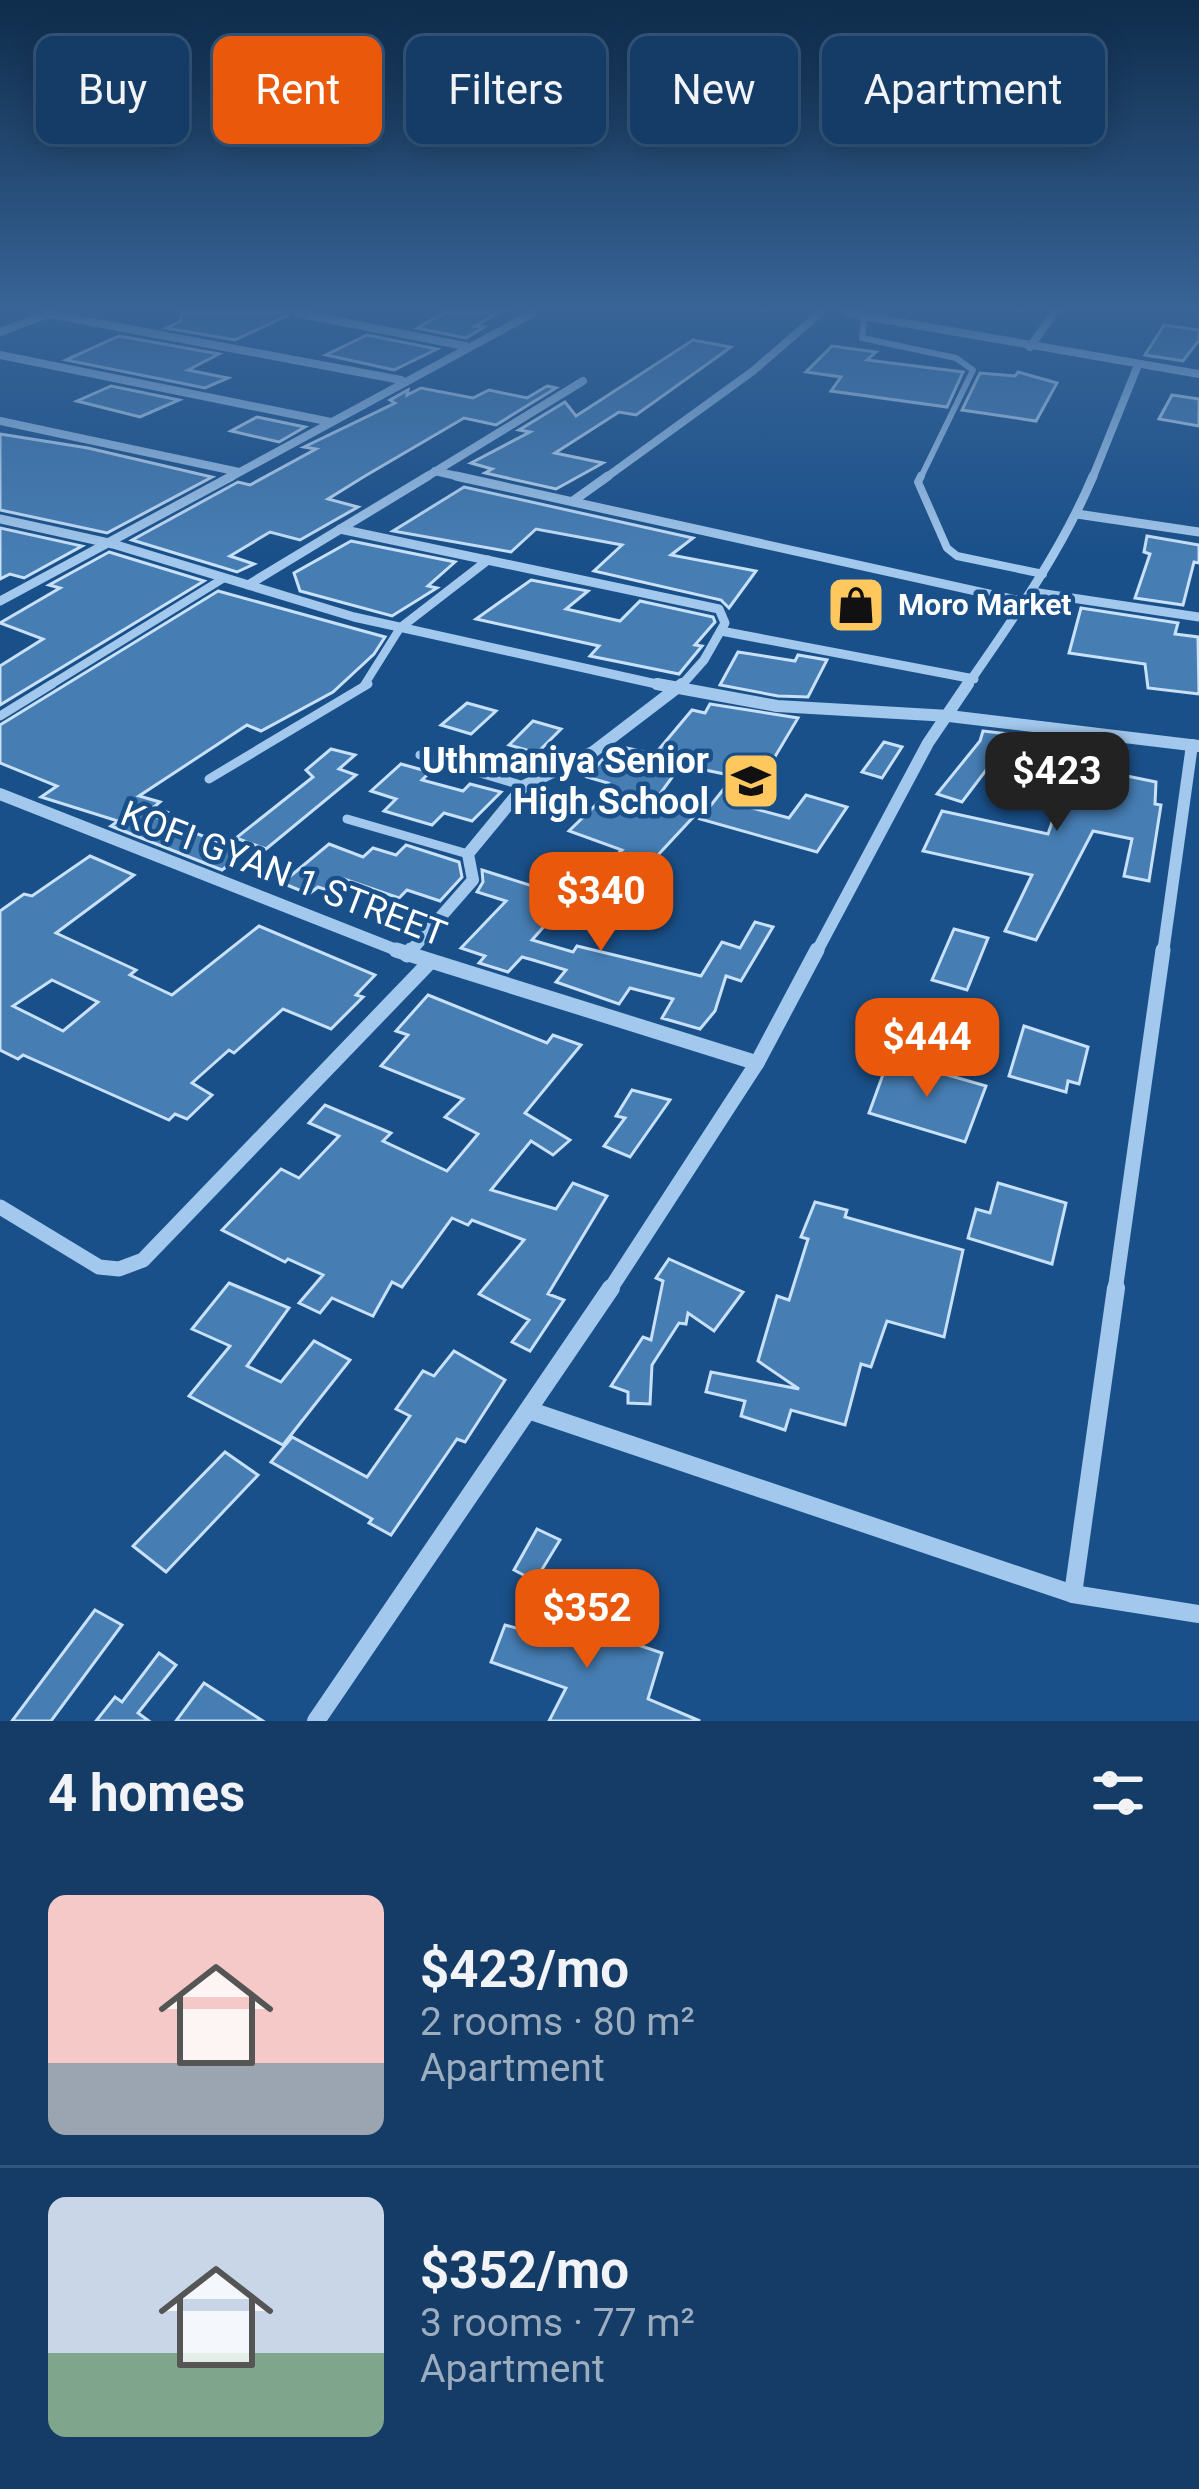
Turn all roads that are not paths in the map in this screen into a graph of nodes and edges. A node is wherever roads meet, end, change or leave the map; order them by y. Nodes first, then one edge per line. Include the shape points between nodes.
1 (187, 393) edge
2 (379, 393) edge
3 (563, 393) edge
4 (722, 393) edge
5 (962, 393) edge
6 (1127, 393) edge
7 (0, 421) edge
8 (331, 422) junction
9 (436, 471) junction
10 (239, 472) junction
11 (573, 502) junction
12 (1078, 514) junction
13 (0, 519) edge
14 (340, 529) junction
15 (1199, 532) edge
16 (112, 544) junction
17 (488, 560) junction
18 (1042, 574) junction
19 (224, 578) junction
20 (248, 585) junction
21 (1029, 597) junction
22 (0, 601) edge
23 (1199, 617) edge
24 (400, 628) junction
25 (721, 631) junction
26 (974, 679) junction
27 (678, 689) junction
28 (0, 716) edge
29 (949, 716) junction
30 (1196, 746) edge
31 (420, 755) dead end
32 (209, 779) dead end
33 (524, 786) junction
34 (0, 794) edge
35 (347, 819) dead end
36 (468, 854) junction
37 (407, 955) junction
38 (429, 963) junction
39 (757, 1063) junction
40 (0, 1208) edge
41 (531, 1411) junction
42 (1073, 1594) junction
43 (1199, 1614) edge
44 (316, 1721) edge

1 - 8 street
2 - 8 street
3 - 9 street
4 - 11 street
5 - 18 lane via 917,482 947,548 974,562
6 - 12 street
7 - 10 street
8 - 10 street
9 - 11 street
9 - 14 street
10 - 16 street
11 - 21 street
12 - 15 street
12 - 18 street
13 - 16 street
14 - 17 street
14 - 20 street
16 - 19 street
16 - 22 street
17 - 24 street
17 - 25 street via 719,610
18 - 21 street
19 - 20 street
19 - 28 lane
20 - 24 street
21 - 23 street
21 - 26 street
24 - 27 street
24 - 32 lane via 368,684
25 - 26 street
25 - 27 street
26 - 29 street
27 - 29 street via 776,706
27 - 33 street via 593,752
29 - 30 street
29 - 39 street
30 - 42 street
31 - 33 lane
33 - 36 street
34 - 37 street, KOFI GYAN 1 STREET
35 - 36 lane
36 - 37 street via 473,880
37 - 38 street, KOFI GYAN 1 STREET
38 - 39 street, KOFI GYAN 1 STREET
38 - 40 street via 142,1260 99,1267
39 - 41 street
41 - 42 street
41 - 44 street
42 - 43 street

